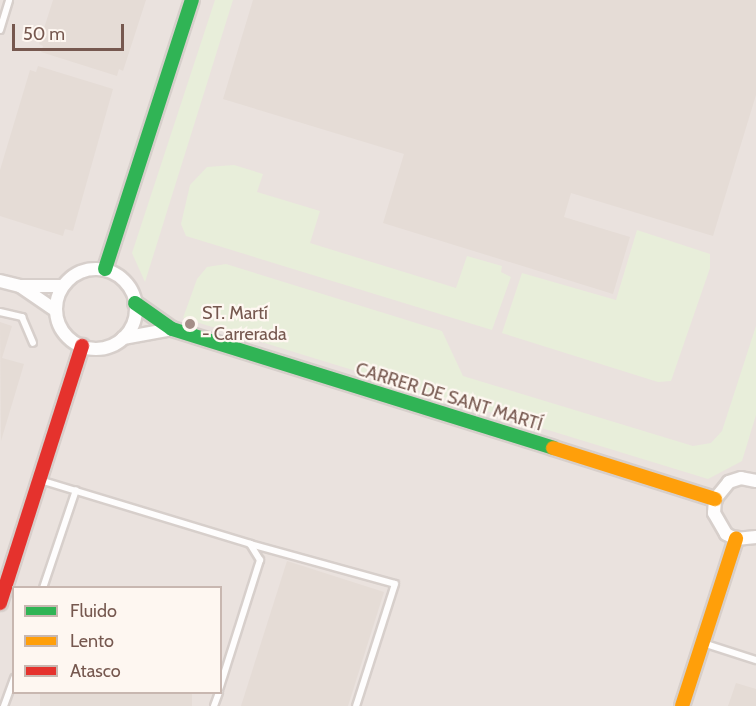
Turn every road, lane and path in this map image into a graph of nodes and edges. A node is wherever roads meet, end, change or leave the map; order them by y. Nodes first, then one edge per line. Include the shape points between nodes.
1 (9, 0) edge
2 (192, 0) edge
3 (0, 30) edge
4 (105, 269) junction
5 (0, 281) edge
6 (20, 286) junction
7 (62, 286) junction
8 (135, 303) junction
9 (55, 309) junction
10 (0, 312) edge
11 (172, 329) junction
12 (123, 338) junction
13 (33, 343) dead end
14 (82, 346) junction
15 (755, 478) edge
16 (40, 480) junction
17 (76, 490) junction
18 (715, 499) junction
19 (756, 537) edge
20 (736, 539) junction
21 (250, 544) junction
22 (44, 586) edge
23 (0, 603) edge
24 (702, 642) junction
25 (756, 660) edge
26 (222, 681) edge
27 (12, 684) edge
28 (4, 706) edge
29 (356, 706) edge
30 (682, 706) edge

1 - 3 lane
2 - 4 street
4 - 7 street via 81,271
4 - 8 street via 125,282
5 - 6 street
6 - 7 street
6 - 9 street
7 - 9 street
8 - 11 street, CARRER DE SANT MARTÍ
8 - 12 street via 131,327
9 - 14 street via 64,334
10 - 13 lane via 22,318
11 - 12 street, CARRER DE SANT MARTÍ
11 - 18 street, CARRER DE SANT MARTÍ
12 - 14 street via 100,349
14 - 16 street
15 - 18 street via 729,482
16 - 17 lane
16 - 23 street
17 - 21 lane
17 - 22 lane
18 - 20 street via 718,526
19 - 20 street
20 - 24 street
21 - 26 lane via 260,560
21 - 29 lane via 395,584
24 - 25 lane
24 - 30 street
27 - 28 lane

